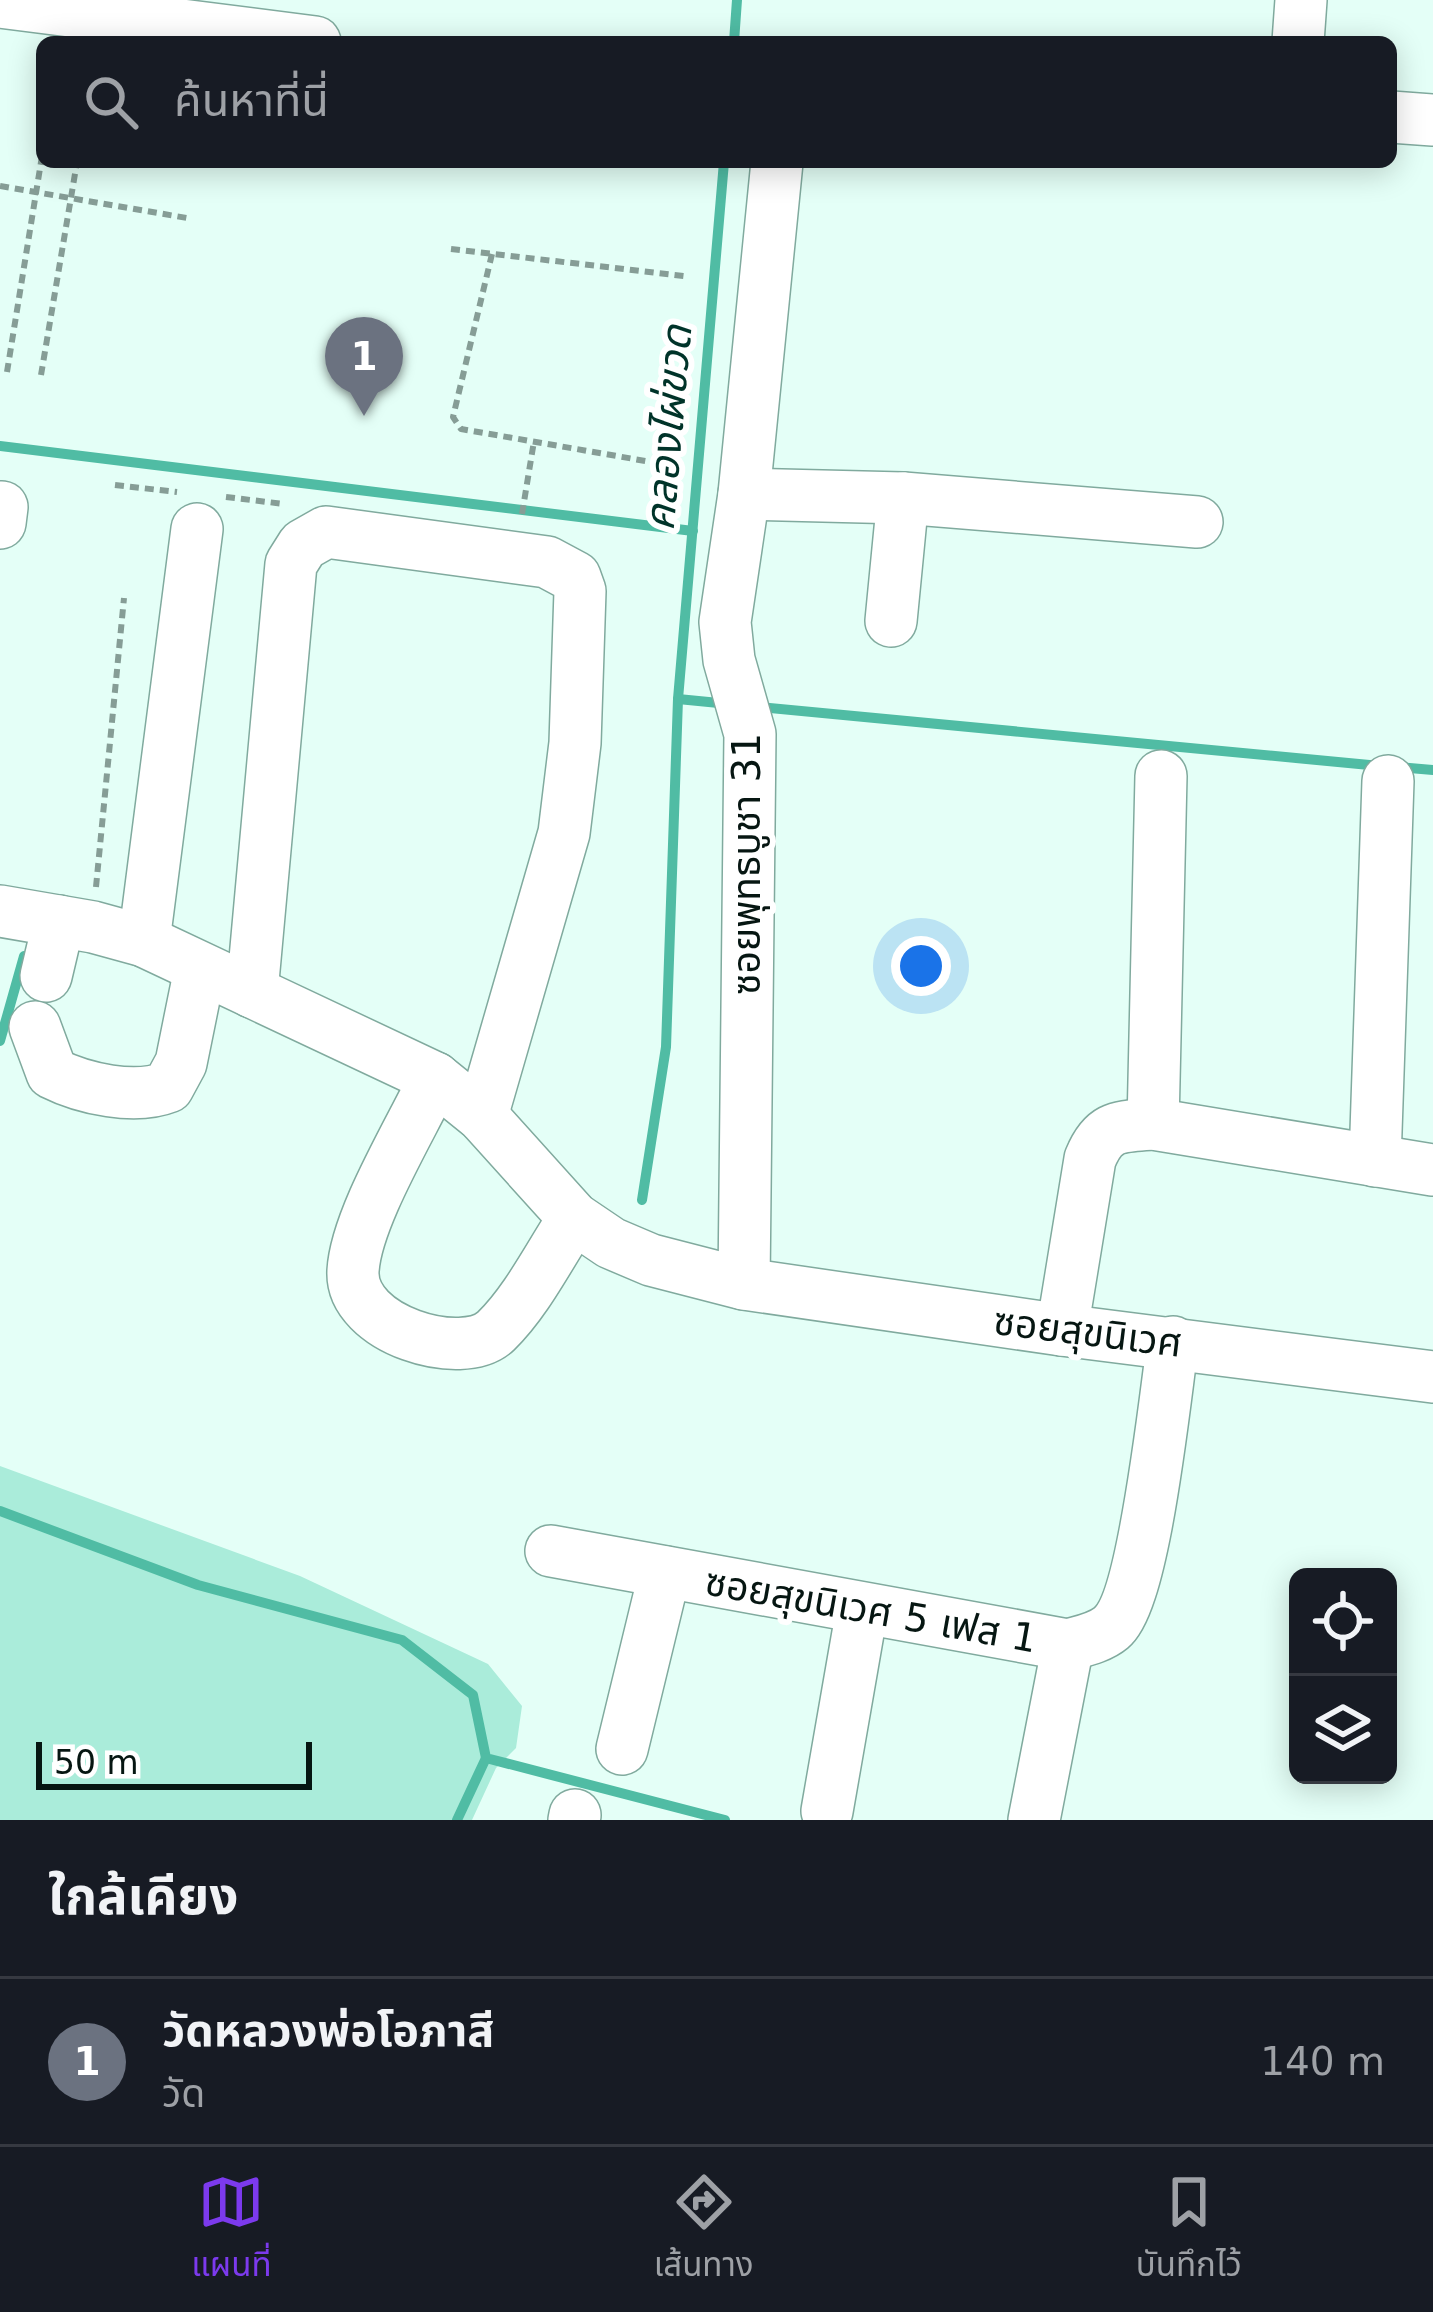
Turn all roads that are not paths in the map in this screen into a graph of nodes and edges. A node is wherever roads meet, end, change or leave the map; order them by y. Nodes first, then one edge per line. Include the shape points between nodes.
1 (1301, 0) edge
2 (0, 2) edge
3 (194, 13) edge
4 (291, 36) edge
5 (1298, 36) edge
6 (1397, 117) edge
7 (1433, 120) edge
8 (776, 168) edge
9 (744, 494) junction
10 (903, 498) junction
11 (1197, 522) dead end
12 (197, 529) dead end
13 (891, 621) dead end
14 (1161, 776) dead end
15 (1388, 781) dead end
16 (0, 911) edge
17 (76, 924) junction
18 (144, 941) junction
19 (200, 969) junction
20 (46, 976) dead end
21 (252, 992) junction
22 (35, 1027) dead end
23 (435, 1078) junction
24 (482, 1116) junction
25 (1153, 1124) junction
26 (1375, 1161) junction
27 (1433, 1170) edge
28 (574, 1218) junction
29 (744, 1284) junction
30 (1062, 1330) junction
31 (1173, 1342) junction
32 (1433, 1377) edge
33 (551, 1551) dead end
34 (664, 1572) junction
35 (862, 1610) junction
36 (1068, 1645) junction
37 (622, 1749) dead end
38 (826, 1811) dead end
39 (1034, 1820) edge

1 - 5 street
2 - 3 street
3 - 4 street
6 - 7 street
8 - 9 street, ซอยพุทธบูชา 31
9 - 10 street
9 - 29 street, ซอยพุทธบูชา 31 via 725,622 750,734
10 - 11 street
10 - 13 street
12 - 18 street
14 - 25 street
15 - 26 street
16 - 17 street, ซอยสุขนิเวศ
17 - 18 street, ซอยสุขนิเวศ
17 - 20 street
18 - 19 street, ซอยสุขนิเวศ
19 - 21 street, ซอยสุขนิเวศ
19 - 22 street via 181,1063 168,1087 150,1094 52,1073
21 - 23 street, ซอยสุขนิเวศ
21 - 24 street via 291,565 303,545 326,532 564,568 580,592 564,833
23 - 24 street, ซอยสุขนิเวศ
23 - 28 street via 360,1237 352,1275 359,1301 379,1323 446,1344 494,1334
24 - 28 street, ซอยสุขนิเวศ
25 - 26 street
25 - 30 street via 1114,1128 1098,1140
26 - 27 street
28 - 29 street, ซอยสุขนิเวศ via 651,1260
29 - 30 street, ซอยสุขนิเวศ
30 - 31 street, ซอยสุขนิเวศ
31 - 32 street, ซอยสุขนิเวศ
31 - 36 street, ซอยสุขนิเวศ 5 เฟส 1 via 1127,1604 1112,1628
33 - 34 street, ซอยสุขนิเวศ 5 เฟส 1
34 - 35 street, ซอยสุขนิเวศ 5 เฟส 1
34 - 37 street
35 - 36 street, ซอยสุขนิเวศ 5 เฟส 1
35 - 38 street
36 - 39 street

